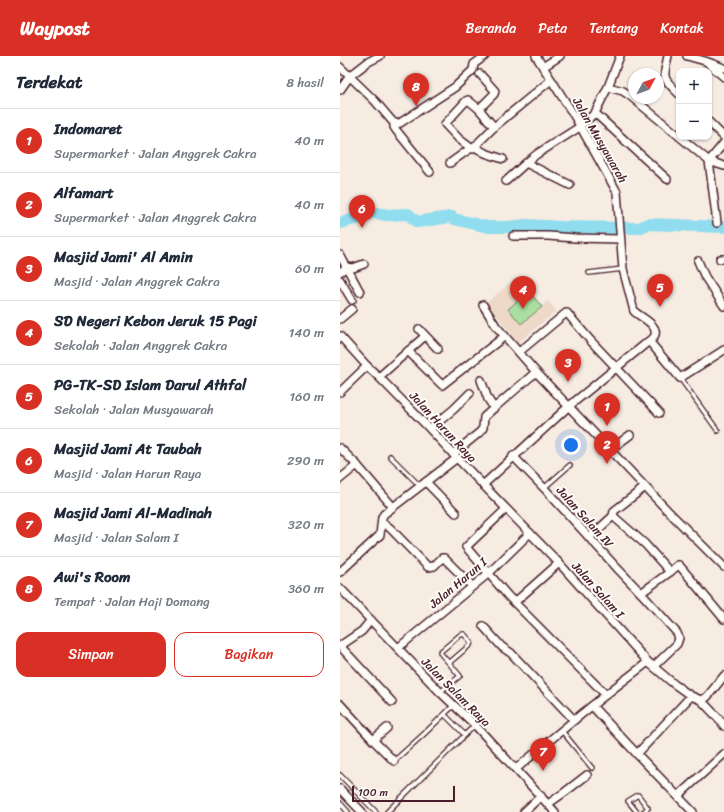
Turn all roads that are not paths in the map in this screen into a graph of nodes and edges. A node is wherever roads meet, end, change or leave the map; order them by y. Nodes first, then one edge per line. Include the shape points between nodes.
1 (380, 56) edge
2 (484, 56) edge
3 (536, 56) edge
4 (560, 56) edge
5 (620, 56) edge
6 (668, 56) edge
7 (687, 56) edge
8 (705, 61) junction
9 (340, 67) edge
10 (543, 67) junction
11 (724, 68) edge
12 (480, 74) dead end
13 (350, 76) junction
14 (724, 77) edge
15 (551, 80) junction
16 (608, 87) junction
17 (340, 90) edge
18 (676, 91) edge
19 (478, 109) junction
20 (595, 113) junction
21 (394, 124) junction
22 (712, 125) edge
23 (580, 126) junction
24 (494, 127) junction
25 (676, 134) edge
26 (724, 137) edge
27 (683, 140) edge
28 (724, 143) edge
29 (473, 148) junction
30 (503, 159) dead end
31 (709, 161) junction
32 (450, 163) dead end
33 (526, 163) junction
34 (724, 166) edge
35 (430, 172) dead end
36 (667, 179) dead end
37 (506, 182) dead end
38 (570, 185) dead end
39 (717, 223) dead end
40 (513, 236) dead end
41 (620, 238) junction
42 (340, 255) edge
43 (698, 261) dead end
44 (364, 264) dead end
45 (347, 267) junction
46 (623, 269) junction
47 (340, 272) edge
48 (589, 273) dead end
49 (340, 280) edge
50 (360, 292) dead end
51 (352, 300) dead end
52 (483, 305) dead end
53 (724, 306) edge
54 (352, 309) dead end
55 (340, 319) edge
56 (419, 329) dead end
57 (340, 336) edge
58 (425, 336) junction
59 (505, 336) junction
60 (649, 341) junction
61 (438, 349) dead end
62 (724, 350) edge
63 (408, 351) junction
64 (519, 352) junction
65 (368, 366) junction
66 (616, 368) junction
67 (536, 372) junction
68 (379, 376) junction
69 (680, 378) junction
70 (481, 380) dead end
71 (340, 392) edge
72 (470, 393) dead end
73 (568, 407) junction
74 (494, 408) junction
75 (659, 413) dead end
76 (430, 429) junction
77 (718, 431) dead end
78 (630, 435) dead end
79 (340, 448) edge
80 (610, 450) junction
81 (390, 456) dead end
82 (455, 456) junction
83 (513, 456) junction
84 (357, 465) junction
85 (570, 465) dead end
86 (340, 479) edge
87 (423, 484) junction
88 (482, 485) junction
89 (645, 487) junction
90 (544, 488) junction
91 (393, 507) junction
92 (506, 509) junction
93 (456, 513) dead end
94 (613, 516) junction
95 (382, 522) junction
96 (530, 533) junction
97 (589, 538) junction
98 (559, 563) junction
99 (724, 567) edge
100 (340, 572) edge
101 (489, 572) junction
102 (670, 572) junction
103 (472, 586) junction
104 (340, 588) edge
105 (642, 593) junction
106 (515, 602) junction
107 (724, 619) edge
108 (371, 620) junction
109 (482, 626) dead end
110 (340, 646) edge
111 (398, 648) junction
112 (449, 663) junction
113 (651, 664) junction
114 (724, 678) edge
115 (440, 692) junction
116 (605, 694) junction
117 (691, 696) junction
118 (701, 700) junction
119 (392, 702) dead end
120 (340, 704) edge
121 (454, 705) junction
122 (592, 706) junction
123 (445, 715) junction
124 (574, 720) junction
125 (475, 725) junction
126 (724, 726) edge
127 (387, 728) dead end
128 (561, 730) junction
129 (465, 735) junction
130 (373, 740) junction
131 (637, 754) junction
132 (724, 754) edge
133 (394, 761) joint
134 (592, 768) dead end
135 (516, 769) junction
136 (340, 775) edge
137 (587, 775) dead end
138 (340, 789) edge
139 (541, 796) junction
140 (678, 796) junction
141 (340, 803) edge
142 (548, 804) junction
143 (348, 812) edge
144 (362, 812) edge
145 (376, 812) edge
146 (386, 812) edge
147 (524, 812) edge
148 (555, 812) edge
149 (637, 812) edge
150 (644, 812) edge
151 (693, 812) edge

1 - 13 street
2 - 21 street via 474,64 474,68 464,80 449,92 400,123
3 - 10 street, Jalan Musyawarah
4 - 10 street
5 - 16 street
6 - 18 street via 664,76
7 - 8 street
8 - 11 street
8 - 14 street
9 - 13 street
10 - 15 street, Jalan Musyawarah
12 - 19 street via 495,91
13 - 17 street
13 - 21 street via 376,101
15 - 23 street, Jalan Musyawarah
15 - 24 street
16 - 20 street
16 - 25 street via 630,95
19 - 24 street
19 - 29 street via 466,100 445,123 459,139
20 - 23 street
20 - 36 street
21 - 35 street
22 - 26 street
23 - 33 street
23 - 41 street, Jalan Musyawarah via 617,192
24 - 29 street
27 - 31 street
28 - 31 street
29 - 30 street
29 - 32 street
31 - 34 street
31 - 39 street
33 - 37 street
33 - 38 street
40 - 41 street
41 - 46 street, Jalan Musyawarah
42 - 45 street
43 - 53 street
44 - 45 street via 353,268
45 - 47 street
45 - 50 street
46 - 48 lane
46 - 60 street, Jalan Musyawarah via 634,311 654,328 654,337
49 - 51 street
52 - 59 street
54 - 55 street
56 - 58 street
57 - 65 street, Jalan Harun Raya
58 - 61 street
58 - 63 street
59 - 63 street via 442,385
59 - 64 street
60 - 66 street
60 - 69 street
62 - 69 street
63 - 68 street
64 - 66 street via 567,313
64 - 67 street
65 - 68 street, Jalan Harun Raya
65 - 71 street
66 - 73 street
66 - 75 street
67 - 73 street
67 - 74 street
68 - 76 street, Jalan Harun Raya
69 - 77 lane
70 - 74 street
72 - 76 street
73 - 80 street
73 - 83 street
74 - 82 street via 484,417 480,432
76 - 82 street, Jalan Harun Raya
78 - 80 street
79 - 84 street
80 - 89 street
81 - 87 lane
82 - 87 street
82 - 88 street, Jalan Harun Raya
83 - 88 street
83 - 90 street, Jalan Salam IV
84 - 86 street
84 - 91 street
85 - 90 lane
87 - 91 street
87 - 93 street
88 - 92 street, Jalan Harun Raya
89 - 94 street via 614,511
89 - 99 street
90 - 97 street, Jalan Salam IV
91 - 95 street via 384,514
92 - 96 street, Jalan Harun Raya
92 - 101 street via 466,547
94 - 97 street
94 - 102 street via 645,544
95 - 100 street via 378,537
95 - 103 street via 428,568 444,558
96 - 98 street, Jalan Salam I
96 - 101 street, Jalan Harun I
97 - 105 street, Jalan Salam IV
98 - 106 street
98 - 113 street, Jalan Salam I
101 - 103 street, Jalan Harun I
101 - 106 street
102 - 105 street
102 - 107 street via 678,565 681,567
103 - 111 street, Jalan Harun I
104 - 108 street, Jalan Salam Raya
105 - 113 street, Jalan Salam IV via 679,638 677,644
106 - 116 street
108 - 110 street via 362,631
108 - 111 street, Jalan Salam Raya
109 - 124 street
110 - 119 street
111 - 115 street, Jalan Salam Raya
112 - 112 lane via 471,643 464,634 440,652
112 - 115 lane via 460,676
113 - 116 street
113 - 117 street, Jalan Salam I
114 - 118 street
115 - 121 street, Jalan Salam Raya
116 - 122 street
117 - 118 street, Jalan Salam I
117 - 131 street
118 - 126 street
120 - 130 street
121 - 123 lane
121 - 125 street, Jalan Salam Raya
122 - 124 street
122 - 131 street
123 - 129 lane
123 - 133 lane
124 - 128 street
125 - 129 lane
125 - 135 street, Jalan Salam Raya
127 - 130 street
128 - 134 lane
128 - 135 street
129 - 146 lane
130 - 133 street
131 - 140 street
132 - 140 street
135 - 139 street, Jalan Salam Raya
136 - 145 lane
137 - 142 street
138 - 144 street
139 - 142 street, Jalan Salam Raya
139 - 147 street
140 - 151 street
141 - 143 lane
142 - 148 street, Jalan Salam Raya
149 - 150 lane via 628,801 638,795 648,808

